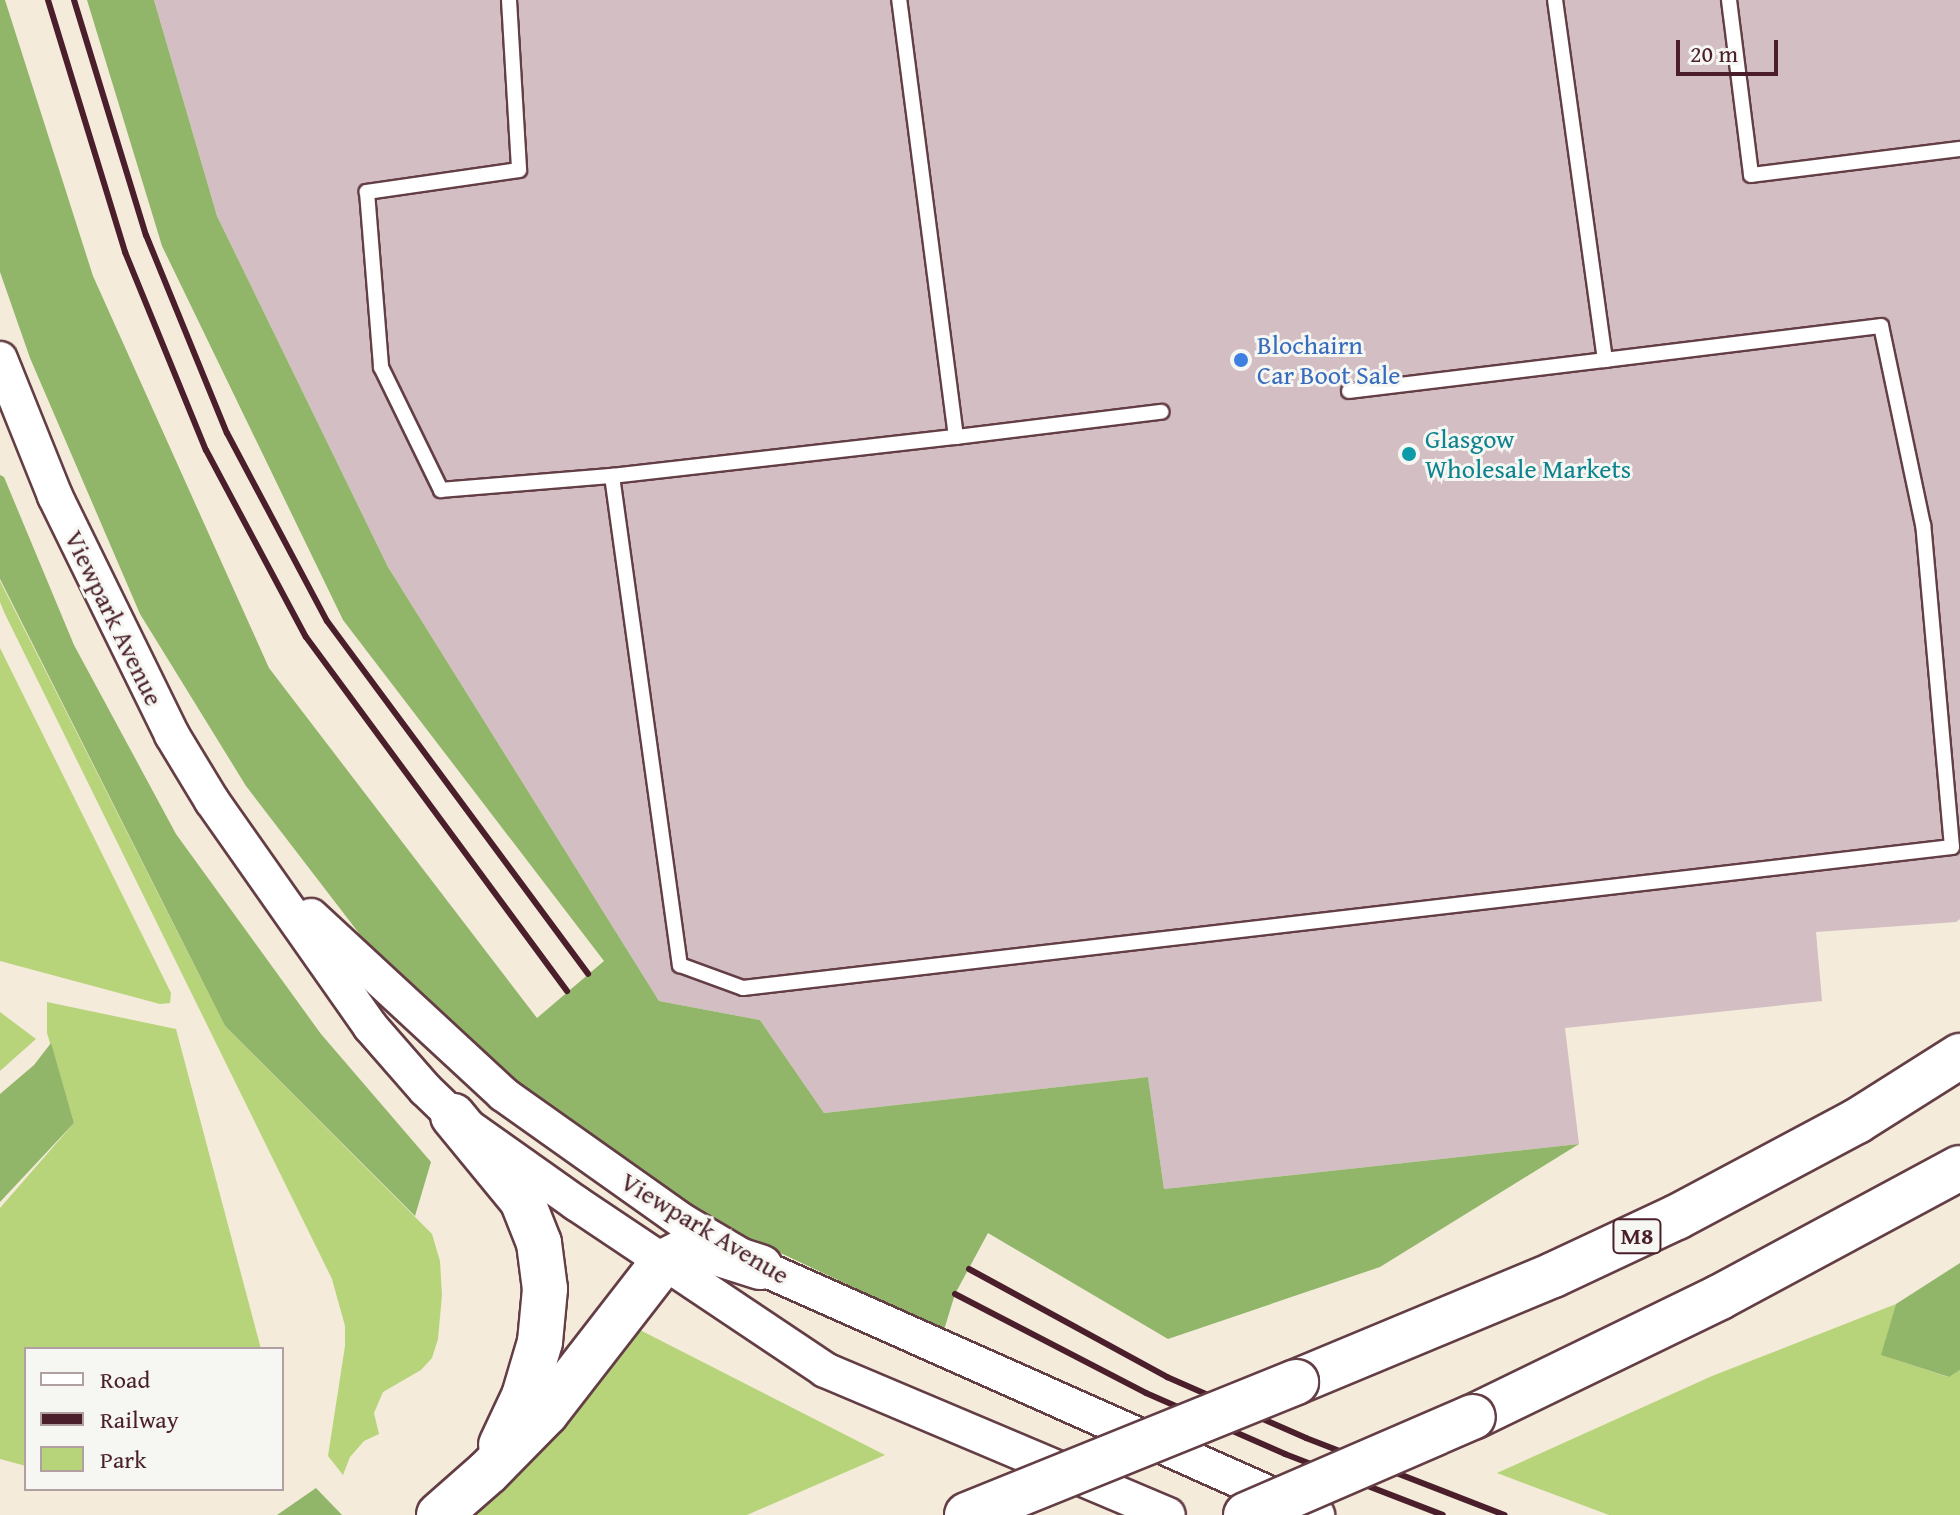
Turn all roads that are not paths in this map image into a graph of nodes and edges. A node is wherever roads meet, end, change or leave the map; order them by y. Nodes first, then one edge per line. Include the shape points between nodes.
1 (509, 0) edge
2 (899, 0) edge
3 (1555, 0) edge
4 (1729, 0) edge
5 (1960, 149) edge
6 (0, 359) edge
7 (1605, 360) junction
8 (1349, 391) dead end
9 (1161, 412) dead end
10 (956, 437) junction
11 (612, 476) junction
12 (256, 863) junction
13 (1960, 1056) edge
14 (453, 1116) junction
15 (1960, 1168) edge
16 (663, 1262) junction
17 (760, 1267) junction
18 (488, 1472) junction
19 (439, 1515) edge
20 (967, 1515) edge
21 (1168, 1515) edge
22 (1246, 1515) edge
23 (1317, 1515) edge

1 - 11 lane via 519,170 367,192 381,367 441,490
2 - 10 lane
3 - 7 lane
4 - 5 lane via 1751,175
6 - 12 street, Viewpark Avenue via 55,496 139,673 204,788
7 - 8 lane
7 - 11 lane via 1881,326 1923,525 1952,847 743,988 680,965
9 - 10 lane
10 - 11 lane
12 - 14 street, Viewpark Avenue via 370,1026
12 - 17 street, Viewpark Avenue via 503,1094 684,1222
13 - 20 highway, M8, bridge via 1857,1121 1677,1217 1553,1275
14 - 16 street, Viewpark Avenue
14 - 18 highway via 522,1200 533,1221 543,1268 544,1316 536,1355 524,1396
15 - 22 highway, bridge via 1720,1297 1473,1417
16 - 17 highway via 683,1252 707,1250
16 - 18 highway via 546,1413
16 - 21 street, Viewpark Avenue via 825,1370
17 - 23 street, Viewpark Avenue
18 - 19 highway

